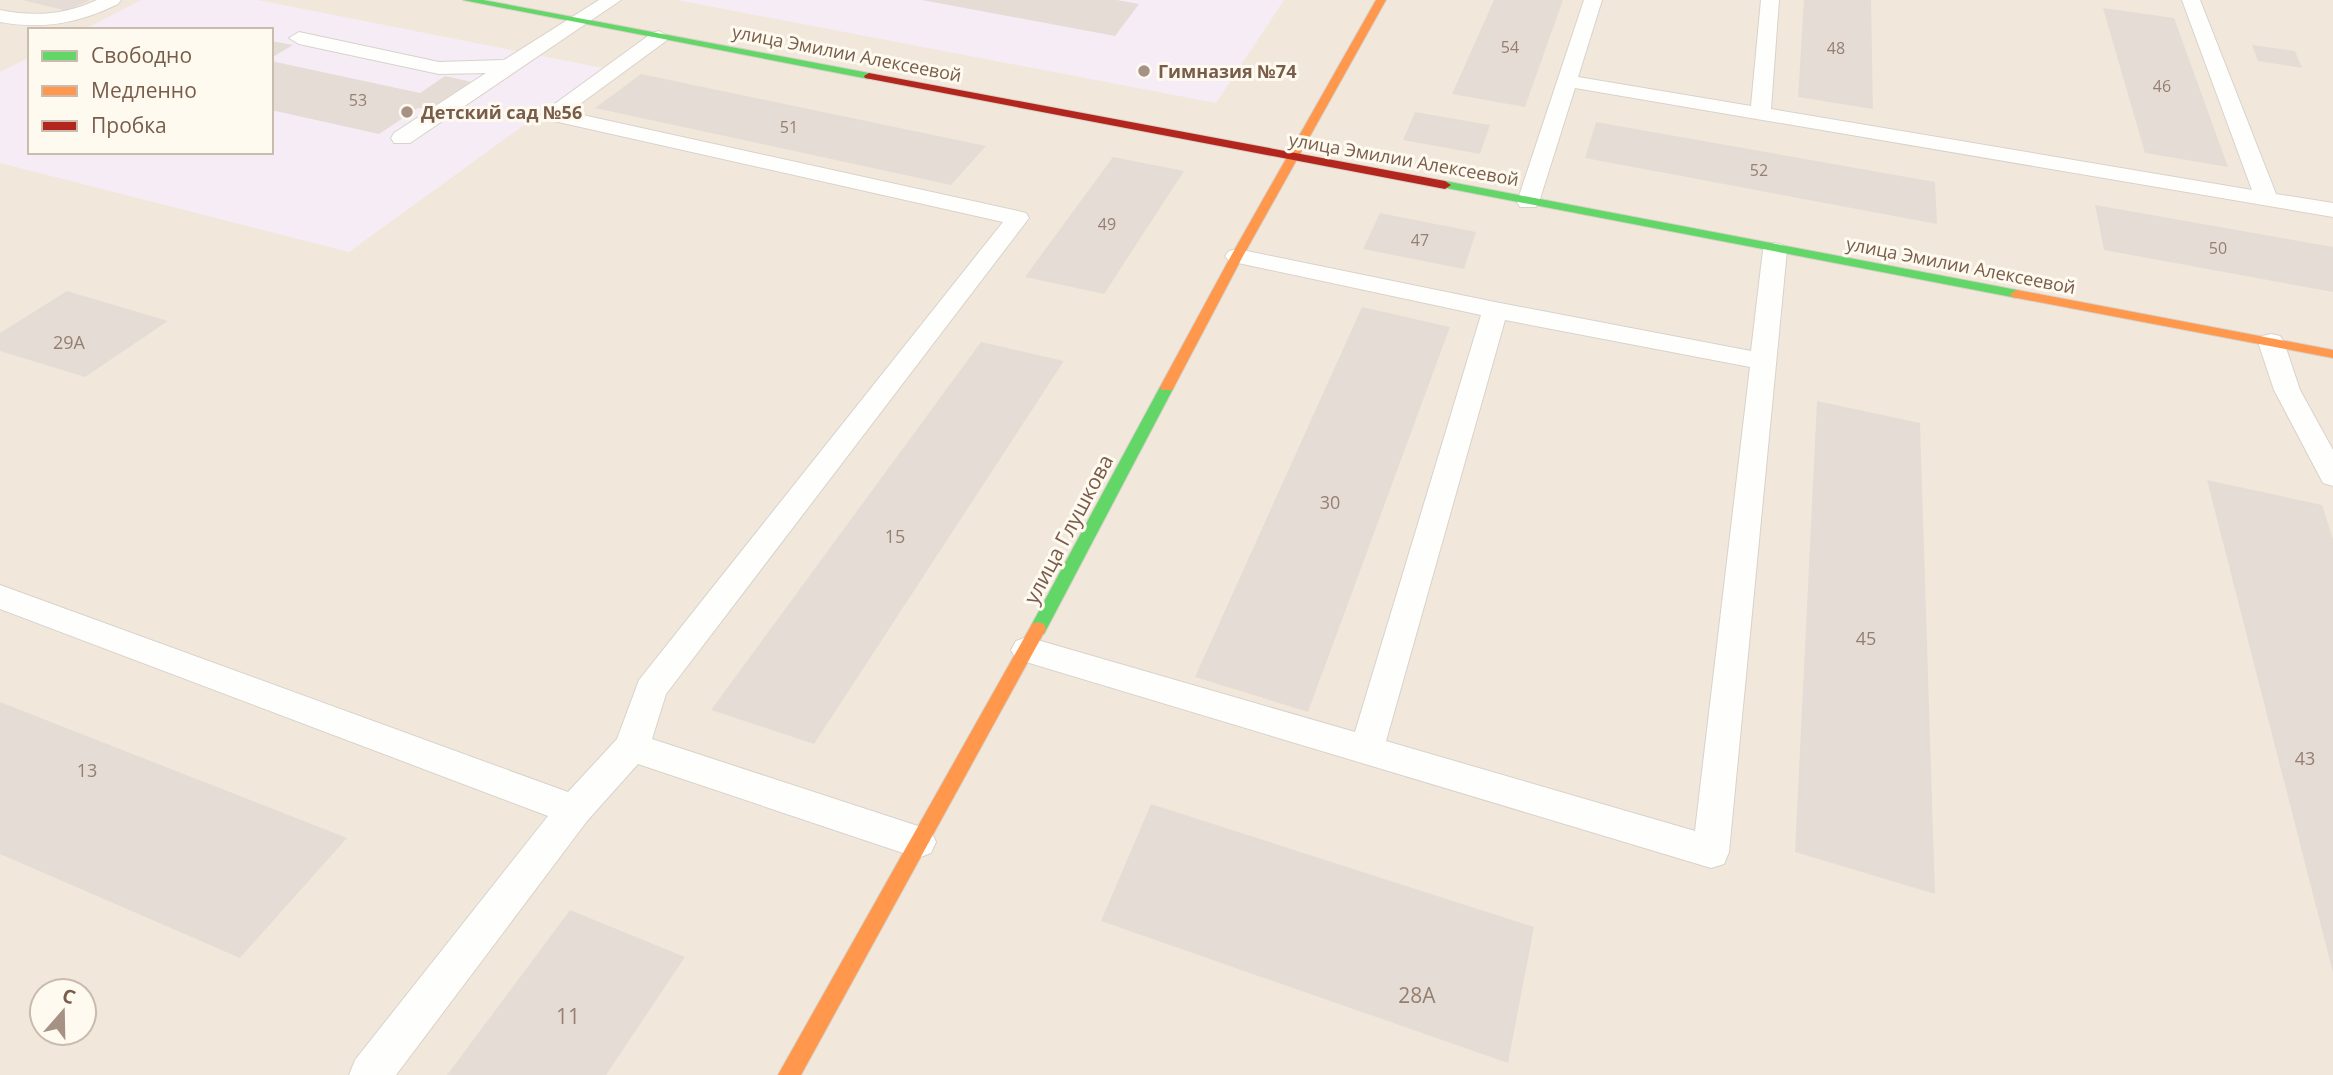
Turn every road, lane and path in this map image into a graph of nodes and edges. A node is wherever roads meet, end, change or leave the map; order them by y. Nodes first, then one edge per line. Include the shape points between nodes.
1 (112, 0) edge
2 (468, 0) edge
3 (612, 0) edge
4 (1381, 0) edge
5 (1593, 0) edge
6 (1770, 0) edge
7 (2191, 0) edge
8 (0, 16) edge
9 (580, 22) junction
10 (659, 37) junction
11 (299, 38) dead end
12 (508, 66) junction
13 (1568, 81) junction
14 (1760, 115) junction
15 (402, 138) dead end
16 (1293, 159) junction
17 (2267, 199) junction
18 (1528, 202) junction
19 (2333, 210) edge
20 (1775, 250) junction
21 (1237, 256) junction
22 (1495, 310) junction
23 (2271, 342) junction
24 (2333, 354) edge
25 (1763, 361) junction
26 (2333, 476) edge
27 (0, 597) edge
28 (1027, 650) junction
29 (632, 747) junction
30 (1367, 748) junction
31 (574, 810) junction
32 (918, 842) junction
33 (370, 1075) edge
34 (789, 1075) edge

1 - 8 lane via 61,20 30,23
2 - 9 street, улица Эмилии Алексеевой
3 - 9 lane
4 - 16 street, улица Глушкова
5 - 13 lane
6 - 14 lane
7 - 17 lane
9 - 10 street, улица Эмилии Алексеевой
9 - 12 lane
10 - 16 street, улица Эмилии Алексеевой
10 - 29 lane via 552,115 1018,218 651,689
11 - 12 lane via 439,68
12 - 15 lane
13 - 14 lane
13 - 18 lane
14 - 17 lane
16 - 18 street, улица Эмилии Алексеевой
16 - 21 street, улица Глушкова
17 - 19 lane
18 - 20 street, улица Эмилии Алексеевой
20 - 23 street, улица Эмилии Алексеевой
20 - 25 lane
21 - 22 lane
21 - 28 street, улица Глушкова
22 - 25 lane
22 - 30 lane
23 - 24 street, улица Эмилии Алексеевой
23 - 26 lane via 2287,390
25 - 30 lane via 1711,852
27 - 31 lane
28 - 30 lane
28 - 32 street, улица Глушкова
29 - 31 lane
29 - 32 lane
31 - 33 lane
32 - 34 street, улица Глушкова

